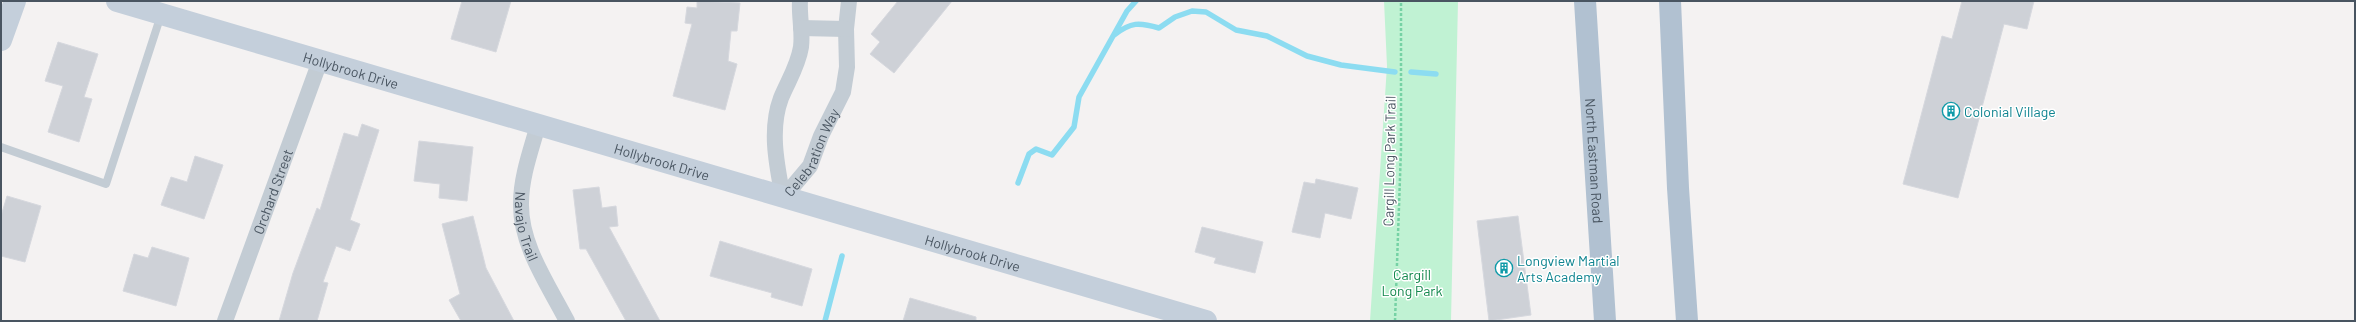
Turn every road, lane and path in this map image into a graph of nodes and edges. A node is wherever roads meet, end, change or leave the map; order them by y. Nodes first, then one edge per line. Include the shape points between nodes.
1 (15, 1) edge
2 (117, 1) edge
3 (800, 1) edge
4 (850, 1) edge
5 (1401, 1) edge
6 (1585, 1) edge
7 (1670, 1) edge
8 (161, 14) junction
9 (801, 28) junction
10 (846, 29) junction
11 (1, 40) edge
12 (320, 61) junction
13 (538, 126) junction
14 (1, 147) edge
15 (783, 198) junction
16 (1604, 318) edge
17 (225, 321) edge
18 (567, 321) edge
19 (1206, 321) edge
20 (1395, 321) edge
21 (1687, 321) edge

1 - 11 main road
2 - 8 main road, Hollybrook Drive
3 - 9 street, Celebration Way
4 - 10 street, Celebration Way
5 - 20 path, Cargill Long Park Trail via 1401,149
6 - 16 main road, North Eastman Road
7 - 21 main road
8 - 12 main road, Hollybrook Drive
8 - 14 lane via 106,184
9 - 10 street
9 - 15 street, Celebration Way via 798,62 781,98 777,114 774,150
10 - 15 street, Celebration Way via 848,68 843,92 821,136 810,166
12 - 13 main road, Hollybrook Drive
12 - 17 street, Orchard Street
13 - 15 main road, Hollybrook Drive
13 - 18 street, Navajo Trail via 522,192 522,224 534,256
15 - 19 main road, Hollybrook Drive

